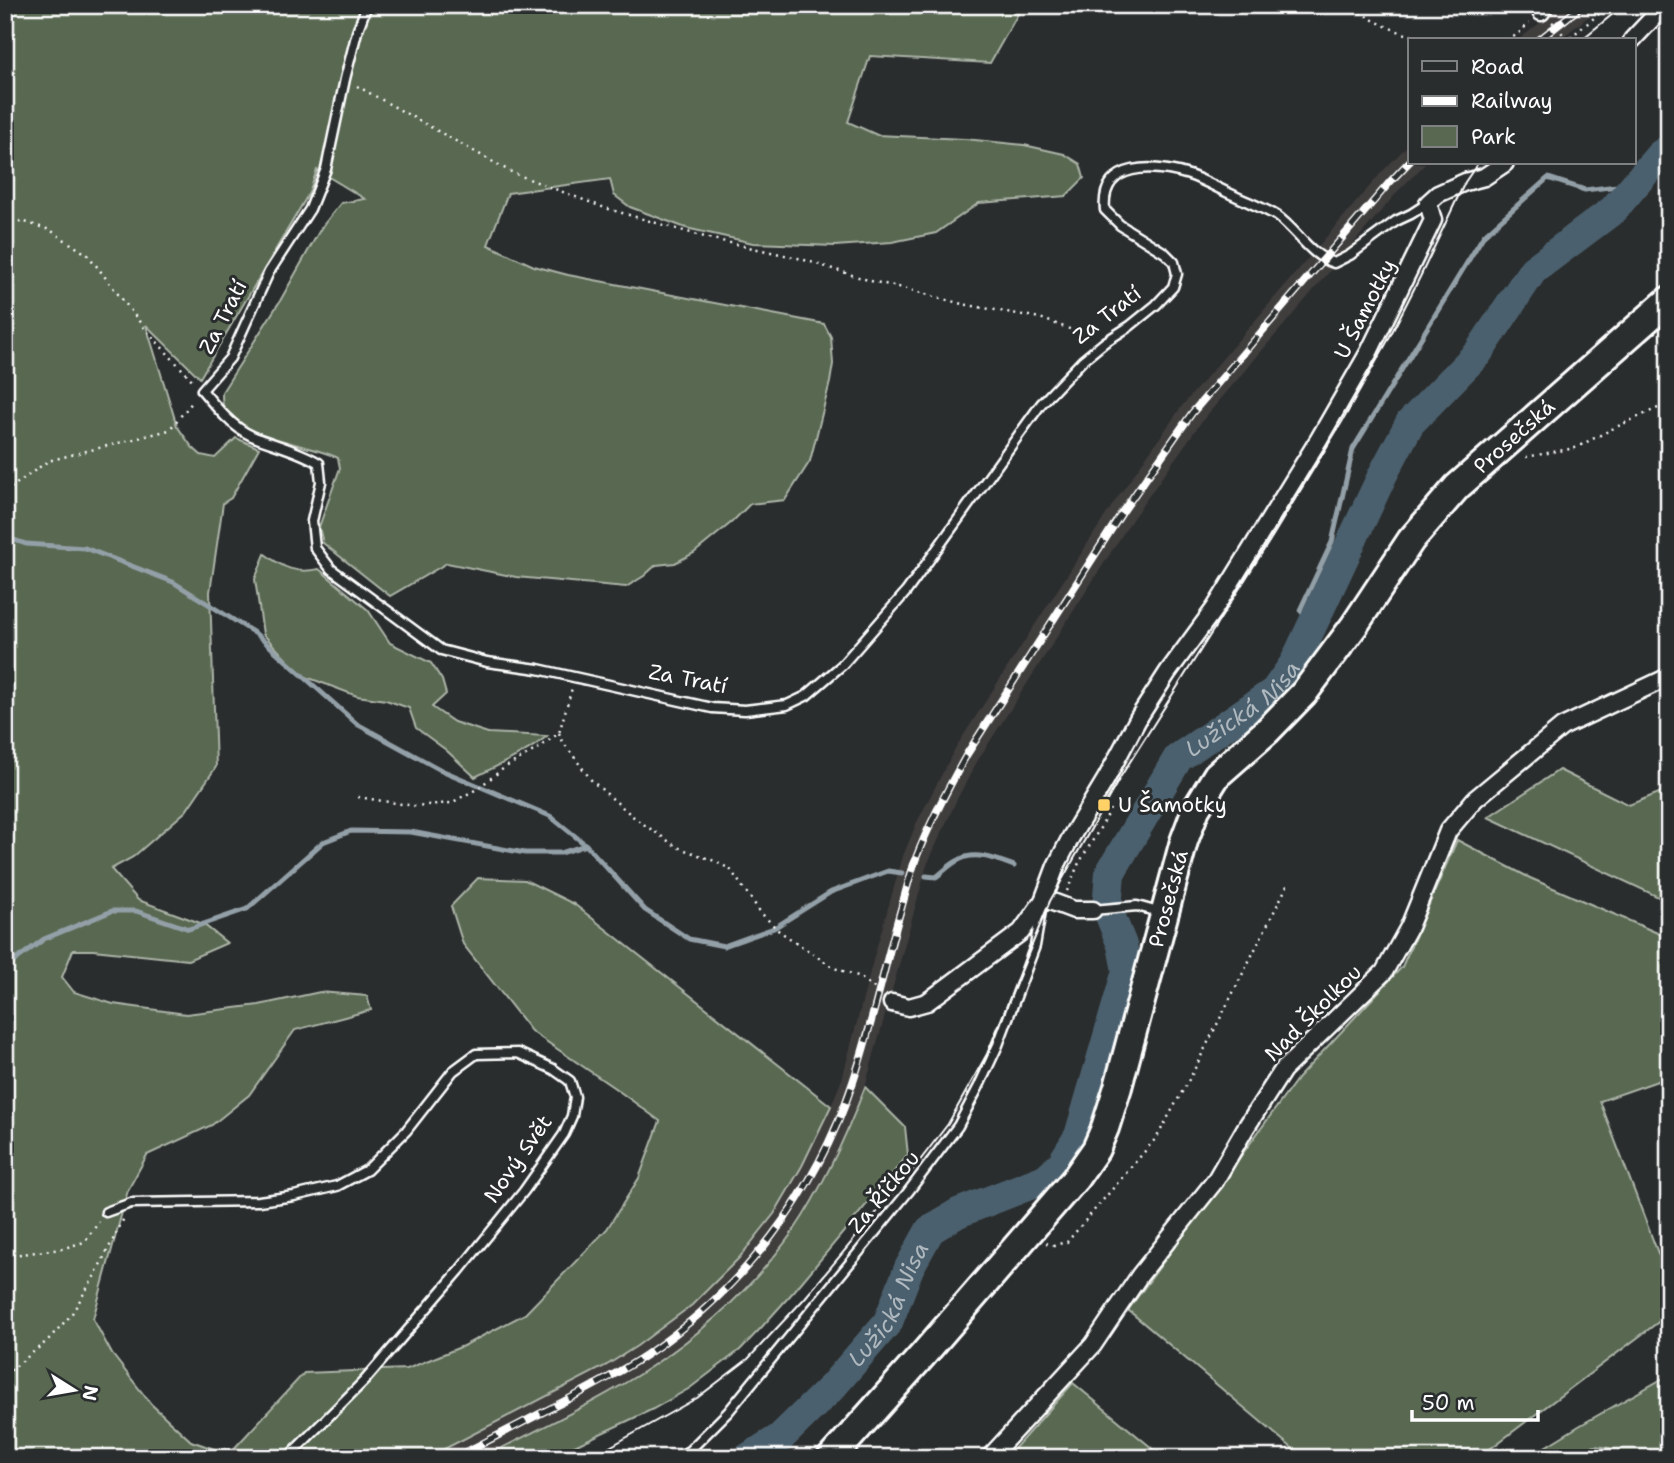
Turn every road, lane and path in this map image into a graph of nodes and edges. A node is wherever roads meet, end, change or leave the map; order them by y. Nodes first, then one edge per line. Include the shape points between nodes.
1 (367, 5) edge
2 (1348, 5) edge
3 (1610, 5) edge
4 (1665, 5) edge
5 (1543, 9) edge
6 (1420, 38) edge
7 (1511, 38) edge
8 (1566, 38) edge
9 (1569, 38) edge
10 (1634, 38) edge
11 (345, 79) junction
12 (1504, 164) edge
13 (1429, 203) junction
14 (5, 219) edge
15 (1669, 300) edge
16 (1105, 342) junction
17 (202, 390) junction
18 (1669, 403) edge
19 (1489, 457) junction
20 (5, 492) edge
21 (1669, 676) edge
22 (575, 677) junction
23 (558, 733) junction
24 (358, 797) dead end
25 (1110, 804) dead end
26 (1288, 884) dead end
27 (1043, 901) junction
28 (1060, 905) junction
29 (1093, 910) joint
30 (1164, 914) junction
31 (892, 1003) joint
32 (131, 1203) junction
33 (106, 1212) joint
34 (1029, 1233) junction
35 (5, 1256) edge
36 (5, 1375) edge
37 (287, 1458) edge
38 (676, 1458) edge
39 (831, 1458) edge
40 (989, 1458) edge

1 - 11 lane, Za Tratí
2 - 6 path
3 - 9 path
4 - 10 street
5 - 7 path
5 - 8 path
11 - 16 path via 513,173 605,208 871,281 1040,318
11 - 17 lane, Za Tratí via 326,169 310,209 269,272 230,358
12 - 13 street via 1484,177 1438,194
13 - 16 lane, Za Tratí via 1334,263 1306,246 1276,216 1189,175 1126,170 1108,186 1105,210 1165,253 1177,274 1173,287 1156,305
13 - 27 street, U Šamotky via 1433,220 1369,352 1214,608 1139,717 1071,837
14 - 17 path via 50,230 88,255 145,329
15 - 19 main road, Prosečská
16 - 22 lane, Za Tratí via 1041,404 906,592 842,665 806,696 773,707 712,708
17 - 20 path via 169,430 48,461
17 - 22 lane, Za Tratí via 249,435 319,463 315,548 331,569 441,650
18 - 19 path via 1575,448 1519,458
19 - 30 main road, Prosečská via 1412,540 1304,693 1217,775 1195,809
21 - 40 street, Nad Školkou via 1562,727 1475,799 1448,831 1409,927 1384,972 1283,1070 1215,1181 1140,1275 1093,1345
22 - 23 path
23 - 24 path via 451,803 414,806
23 - 31 path via 592,781 636,819 677,847 730,869 779,931 834,968 858,976
25 - 28 path
26 - 34 path via 1157,1137 1067,1242 1043,1243
27 - 28 street
27 - 31 street via 1021,932 927,1002 909,1007
27 - 38 lane, Za Říčkou via 1035,946 998,1045 958,1126 727,1412 689,1451
28 - 29 street
29 - 30 lane via 1137,906
30 - 34 main road, Prosečská via 1101,1138 1075,1179
32 - 33 lane, Nový Svět
32 - 36 path via 71,1315
32 - 37 lane, Nový Svět via 259,1200 337,1186 367,1170 453,1071 476,1054 518,1053 570,1081 575,1097 572,1116 524,1191 365,1381
33 - 35 path via 84,1242
34 - 39 main road, Prosečská

